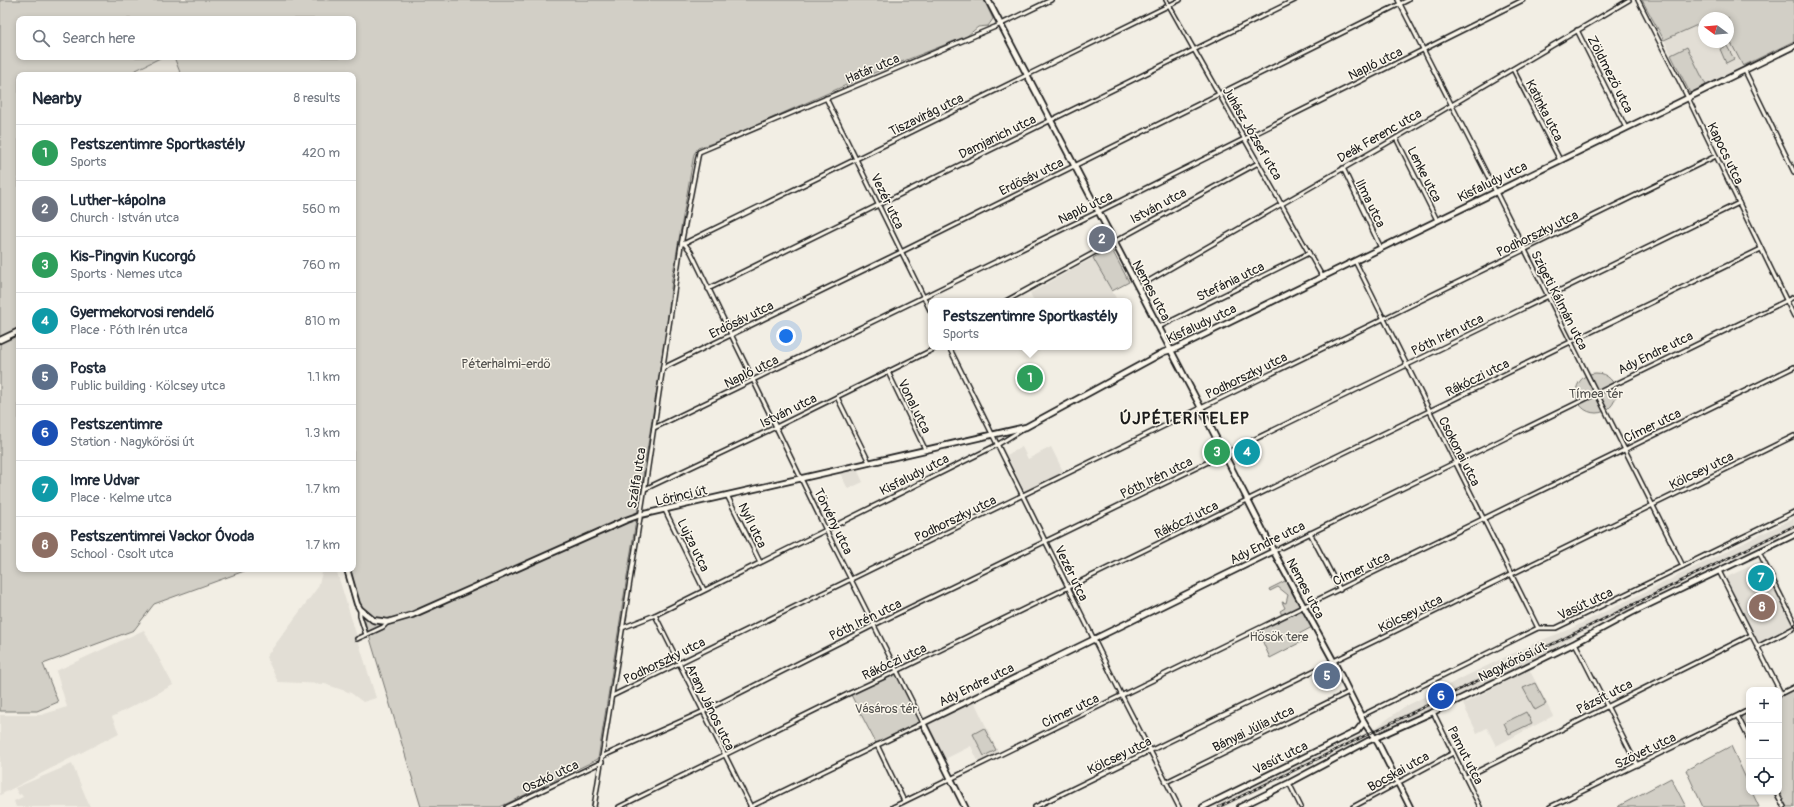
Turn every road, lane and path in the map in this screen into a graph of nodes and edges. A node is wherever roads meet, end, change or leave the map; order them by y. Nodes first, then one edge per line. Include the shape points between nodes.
1 (988, 0) edge
2 (1051, 0) edge
3 (1166, 0) edge
4 (1180, 0) edge
5 (1294, 0) edge
6 (1398, 0) edge
7 (1408, 0) edge
8 (1523, 0) edge
9 (1629, 0) edge
10 (1638, 0) edge
11 (1400, 4) junction
12 (1169, 5) junction
13 (1000, 23) junction
14 (1577, 30) junction
15 (1794, 46) edge
16 (1195, 50) junction
17 (1423, 50) junction
18 (1513, 69) junction
19 (1745, 71) junction
20 (1028, 75) junction
21 (1219, 94) junction
22 (826, 98) junction
23 (1688, 98) junction
24 (1451, 105) junction
25 (1051, 120) junction
26 (1626, 128) junction
27 (1396, 138) junction
28 (1244, 139) junction
29 (699, 152) joint
30 (1716, 156) junction
31 (856, 159) junction
32 (1560, 160) junction
33 (1258, 163) junction
34 (1074, 165) junction
35 (1343, 168) junction
36 (1794, 172) edge
37 (1496, 192) junction
38 (1739, 203) junction
39 (1282, 204) junction
40 (879, 205) junction
41 (1098, 212) junction
42 (1437, 220) junction
43 (1113, 241) junction
44 (683, 244) junction
45 (1381, 248) junction
46 (1761, 249) junction
47 (1524, 250) junction
48 (901, 252) junction
49 (1309, 253) junction
50 (1355, 261) junction
51 (1322, 276) junction
52 (1138, 287) junction
53 (708, 289) junction
54 (1548, 296) junction
55 (1794, 297) edge
56 (923, 298) junction
57 (1011, 298) edge
58 (1786, 301) junction
59 (928, 307) edge
60 (1794, 316) edge
61 (1384, 319) junction
62 (1159, 327) junction
63 (16, 332) edge
64 (730, 335) junction
65 (0, 340) edge
66 (1570, 342) junction
67 (932, 350) edge
68 (950, 350) edge
69 (1171, 350) junction
70 (1407, 365) junction
71 (1794, 367) edge
72 (663, 368) junction
73 (888, 372) junction
74 (753, 381) junction
75 (1596, 394) junction
76 (836, 397) junction
77 (1201, 408) junction
78 (1429, 411) junction
79 (776, 427) junction
80 (1026, 427) junction
81 (654, 428) junction
82 (992, 434) junction
83 (1794, 436) edge
84 (997, 445) junction
85 (925, 449) junction
86 (1626, 449) junction
87 (1224, 454) junction
88 (869, 462) junction
89 (1455, 462) junction
90 (802, 478) junction
91 (645, 489) junction
92 (727, 495) junction
93 (1023, 496) junction
94 (1249, 499) junction
95 (1653, 505) junction
96 (665, 510) junction
97 (1794, 512) edge
98 (640, 515) junction
99 (1484, 520) junction
100 (826, 530) junction
101 (1310, 533) junction
102 (1794, 535) edge
103 (1046, 541) junction
104 (1274, 551) junction
105 (1759, 552) junction
106 (760, 562) junction
107 (1683, 566) junction
108 (1719, 571) junction
109 (347, 572) edge
110 (1512, 574) junction
111 (851, 580) junction
112 (1068, 587) junction
113 (704, 590) junction
114 (1340, 590) junction
115 (1304, 606) junction
116 (360, 609) junction
117 (655, 615) junction
118 (1793, 616) edge
119 (388, 622) junction
120 (1794, 622) edge
121 (874, 626) junction
122 (622, 628) junction
123 (1538, 628) junction
124 (1794, 628) edge
125 (366, 635) junction
126 (1751, 635) junction
127 (357, 639) dead end
128 (1093, 639) junction
129 (1575, 643) junction
130 (1756, 647) junction
131 (1334, 662) junction
132 (679, 664) junction
133 (897, 671) junction
134 (1794, 686) edge
135 (1776, 687) edge
136 (1349, 692) junction
137 (1782, 693) edge
138 (612, 696) junction
139 (1122, 696) junction
140 (1606, 706) junction
141 (704, 711) junction
142 (1433, 712) junction
143 (1746, 712) edge
144 (1361, 716) junction
145 (1738, 717) junction
146 (1364, 722) junction
147 (923, 723) junction
148 (1746, 733) edge
149 (1374, 739) junction
150 (876, 745) junction
151 (1150, 751) junction
152 (1453, 752) junction
153 (603, 756) junction
154 (724, 756) junction
155 (602, 762) junction
156 (1637, 765) junction
157 (1466, 777) junction
158 (952, 779) junction
159 (1166, 782) junction
160 (1398, 783) junction
161 (1289, 784) junction
162 (1778, 795) edge
163 (904, 801) junction
164 (507, 807) edge
165 (594, 807) edge
166 (619, 807) edge
167 (750, 807) edge
168 (893, 807) edge
169 (965, 807) edge
170 (1035, 807) edge
171 (1179, 807) edge
172 (1203, 807) edge
173 (1240, 807) edge
174 (1301, 807) edge
175 (1353, 807) edge
176 (1410, 807) edge
177 (1480, 807) edge
178 (1550, 807) edge
179 (1784, 807) edge

1 - 13 street, Nemes utca
2 - 13 street, Határ utca
3 - 12 street, Juhász József utca
4 - 12 street, Tiszavirág utca
5 - 16 street, Damjanich utca
6 - 11 street, Szigeti Kálmán utca
7 - 11 street, Erdősáv utca
8 - 17 street, Napló utca
9 - 14 street, Deák Ferenc utca
10 - 23 street, Kapocs utca
11 - 17 street, Szigeti Kálmán utca
11 - 21 street, Erdősáv utca
12 - 16 street, Juhász József utca
12 - 20 street, Tiszavirág utca
13 - 20 street, Nemes utca
13 - 22 street, Határ utca
14 - 18 street, Deák Ferenc utca
14 - 26 street, Zöldmező utca
15 - 19 street, Kisfaludy utca
16 - 21 street, Juhász József utca
16 - 25 street, Damjanich utca
17 - 24 street, Szigeti Kálmán utca
17 - 28 street, Napló utca
18 - 24 street, Deák Ferenc utca
18 - 32 street, Katinka utca
19 - 23 street, Kisfaludy utca
19 - 36 street
20 - 25 street, Nemes utca
20 - 31 street, Tiszavirág utca
21 - 28 street, Juhász József utca
21 - 34 street, Erdősáv utca
22 - 29 street, Határ utca
22 - 31 street, Vezér utca
23 - 26 street, Kisfaludy utca
23 - 30 street, Kapocs utca
24 - 27 street, Deák Ferenc utca
24 - 37 street, Szigeti Kálmán utca
25 - 34 street, Nemes utca
25 - 40 street, Damjanich utca
26 - 32 street, Kisfaludy utca
27 - 35 street, Deák Ferenc utca
27 - 42 street, Lenke utca
28 - 33 street, Juhász József utca
28 - 41 street, Napló utca
29 - 44 street, Szálfa utca
30 - 38 street, Kapocs utca
30 - 47 street, Podhorszky utca
31 - 40 street, Vezér utca
31 - 44 street, Tiszavirág utca
32 - 37 street, Kisfaludy utca
33 - 39 street, Juhász József utca
33 - 43 street, István utca
34 - 41 street, Nemes utca
34 - 48 street, Erdősáv utca
35 - 39 street, Deák Ferenc utca
35 - 45 street, Ilma utca
37 - 42 street, Kisfaludy utca
37 - 47 street, Szigeti Kálmán utca
38 - 46 street, Kapocs utca
38 - 54 street, Póth Irén utca
39 - 49 street, Juhász József utca
39 - 52 street, Deák Ferenc utca
40 - 48 street, Vezér utca
40 - 53 street, Damjanich utca
41 - 43 street, Nemes utca
41 - 56 street, Napló utca
42 - 45 street, Kisfaludy utca
43 - 52 street, Nemes utca
43 - 57 street, István utca
44 - 53 street, Törvény utca via 691,252
44 - 72 street, Szálfa utca
45 - 50 street, Kisfaludy utca
46 - 58 street, Kapocs utca
46 - 66 street, Rákóczi utca
47 - 54 street, Szigeti Kálmán utca
47 - 61 street, Podhorszky utca
48 - 56 street, Vezér utca
48 - 64 street, Erdősáv utca
49 - 51 street, Juhász József utca
49 - 62 street, Stefánia utca
50 - 51 street, Kisfaludy utca
50 - 61 street, Csokonai utca
51 - 69 street, Kisfaludy utca
52 - 62 street, Nemes utca
53 - 64 street, Törvény utca
54 - 66 street, Szigeti Kálmán utca
54 - 70 street, Póth Irén utca
55 - 58 street, Ady Endre utca
56 - 59 street, Vezér utca
56 - 74 street, Napló utca
58 - 60 street, Kapocs utca
58 - 75 street, Ady Endre utca
61 - 70 street, Csokonai utca
61 - 77 street, Podhorszky utca
62 - 69 street, Nemes utca
63 - 65 street
64 - 72 street, Erdősáv utca
64 - 74 street, Törvény utca
66 - 75 street, Szigeti Kálmán utca
66 - 78 street, Rákóczi utca
67 - 73 street, István utca
68 - 82 street, Vezér utca
69 - 77 street, Nemes utca
69 - 80 street, Kisfaludy utca
70 - 78 street, Csokonai utca
70 - 87 street, Póth Irén utca
71 - 86 street, Címer utca
72 - 81 street, Szálfa utca
73 - 76 street, István utca
73 - 85 street, Vonal utca
74 - 79 street, Törvény utca
74 - 81 street, Napló utca
75 - 86 street, Szigeti Kálmán utca
75 - 89 street, Ady Endre utca
76 - 79 street, István utca
76 - 88 street
77 - 87 street, Nemes utca
77 - 93 street, Podhorszky utca
78 - 89 street, Csokonai utca
78 - 94 street, Rákóczi utca
79 - 90 street, Törvény utca
79 - 91 street, István utca
80 - 82 street, Lőrinci út
80 - 84 street, Kisfaludy utca
81 - 91 street, Szálfa utca
82 - 84 street, Vezér utca
82 - 85 street, Lőrinci út
83 - 95 street, Kölcsey utca
84 - 93 street, Vezér utca
84 - 100 street, Kisfaludy utca
85 - 88 street, Lőrinci út
86 - 95 street, Szigeti Kálmán utca
86 - 99 street, Címer utca
87 - 94 street, Nemes utca
87 - 103 street, Póth Irén utca
88 - 90 street, Lőrinci út
89 - 99 street, Csokonai utca
89 - 101 street, Ady Endre utca
90 - 92 street, Lőrinci út
90 - 100 street, Törvény utca
91 - 98 street, Szálfa utca
92 - 96 street, Lőrinci út
92 - 106 street, Nyíl utca
93 - 103 street, Vezér utca
93 - 111 street, Podhorszky utca
94 - 104 street, Nemes utca
94 - 112 street, Rákóczi utca
95 - 107 street, Szigeti Kálmán utca
95 - 110 street, Kölcsey utca
96 - 98 street, Lőrinci út
96 - 113 street, Lujza utca
97 - 107 street, Vasút utca
98 - 119 street, Lőrinci út via 412,614
98 - 122 street, Szálfa utca
99 - 110 street, Csokonai utca
99 - 114 street, Címer utca
100 - 106 street, Kisfaludy utca
100 - 111 street, Törvény utca
101 - 104 street, Ady Endre utca
101 - 114 street
102 - 105 street, Nagykőrösi út
103 - 112 street, Vezér utca
103 - 121 street, Póth Irén utca
104 - 115 street, Nemes utca
104 - 128 street, Ady Endre utca
105 - 108 street, Nagykőrösi út
105 - 118 street
106 - 113 street, Kisfaludy utca
107 - 123 street, Vasút utca via 1556,628
108 - 126 street
108 - 129 street, Nagykőrösi út
109 - 116 street
110 - 123 street, Csokonai utca
110 - 131 street, Kölcsey utca
111 - 121 street, Törvény utca
111 - 132 street, Podhorszky utca
112 - 128 street, Vezér utca
112 - 133 street, Rákóczi utca
113 - 117 street, Kisfaludy utca
114 - 115 street, Címer utca
115 - 131 street, Nemes utca
115 - 139 street, Címer utca
116 - 119 street via 373,620
116 - 125 street
117 - 122 street, Kisfaludy utca
117 - 132 street, Arany János utca
118 - 120 street
119 - 125 street
121 - 133 street, Törvény utca
121 - 141 street, Póth Irén utca
122 - 138 street, Szálfa utca
123 - 144 street, Vasút utca
124 - 130 street
125 - 127 street
126 - 130 street
126 - 140 street, Pázsit utca
128 - 139 street, Vezér utca
128 - 147 street, Ady Endre utca
129 - 140 street
129 - 142 street, Nagykőrösi út
130 - 135 street
131 - 136 street, Nemes utca
131 - 151 street, Kölcsey utca
132 - 138 street, Podhorszky utca
132 - 141 street, Arany János utca
133 - 147 street, Törvény utca
133 - 154 street, Rákóczi utca
134 - 137 street
136 - 144 street, Nemes utca
136 - 159 street, Bányai Júlia utca
138 - 153 street, Szálfa utca
139 - 151 street, Vezér utca
139 - 158 street, Címer utca
140 - 156 street
140 - 157 street, Pázsit utca
141 - 153 street, Póth Irén utca
141 - 154 street, Arany János utca
142 - 149 street, Nagykőrösi út
142 - 152 street, Pamut utca
143 - 145 street, Szövet utca
144 - 146 street, Nemes utca
145 - 148 street
145 - 156 street, Szövet utca
146 - 149 street, Nemes utca
146 - 172 street, Vasút utca via 1349,736
147 - 150 street, Ady Endre utca
147 - 158 street, Törvény utca
149 - 160 street, Nemes utca
149 - 161 street, Nagykőrösi út
150 - 163 street
150 - 167 street, Ady Endre utca
151 - 159 street, Vezér utca
151 - 170 street, Kölcsey utca
152 - 157 street, Pamut utca
152 - 160 street, Bocskai utca
153 - 155 street, Szálfa utca
154 - 166 street, Rákóczi utca
154 - 167 street, Arany János utca
155 - 164 street, Oszkó utca
155 - 165 street, Szálfa utca
156 - 178 street, Szövet utca
157 - 177 street, Pamut utca
158 - 163 street, Címer utca
158 - 169 street, Törvény utca
159 - 171 street, Vezér utca
160 - 175 street, Bocskai utca
160 - 176 street, Nemes utca
161 - 173 street, Nagykőrösi út
161 - 174 street
162 - 179 street
163 - 168 street, Címer utca

